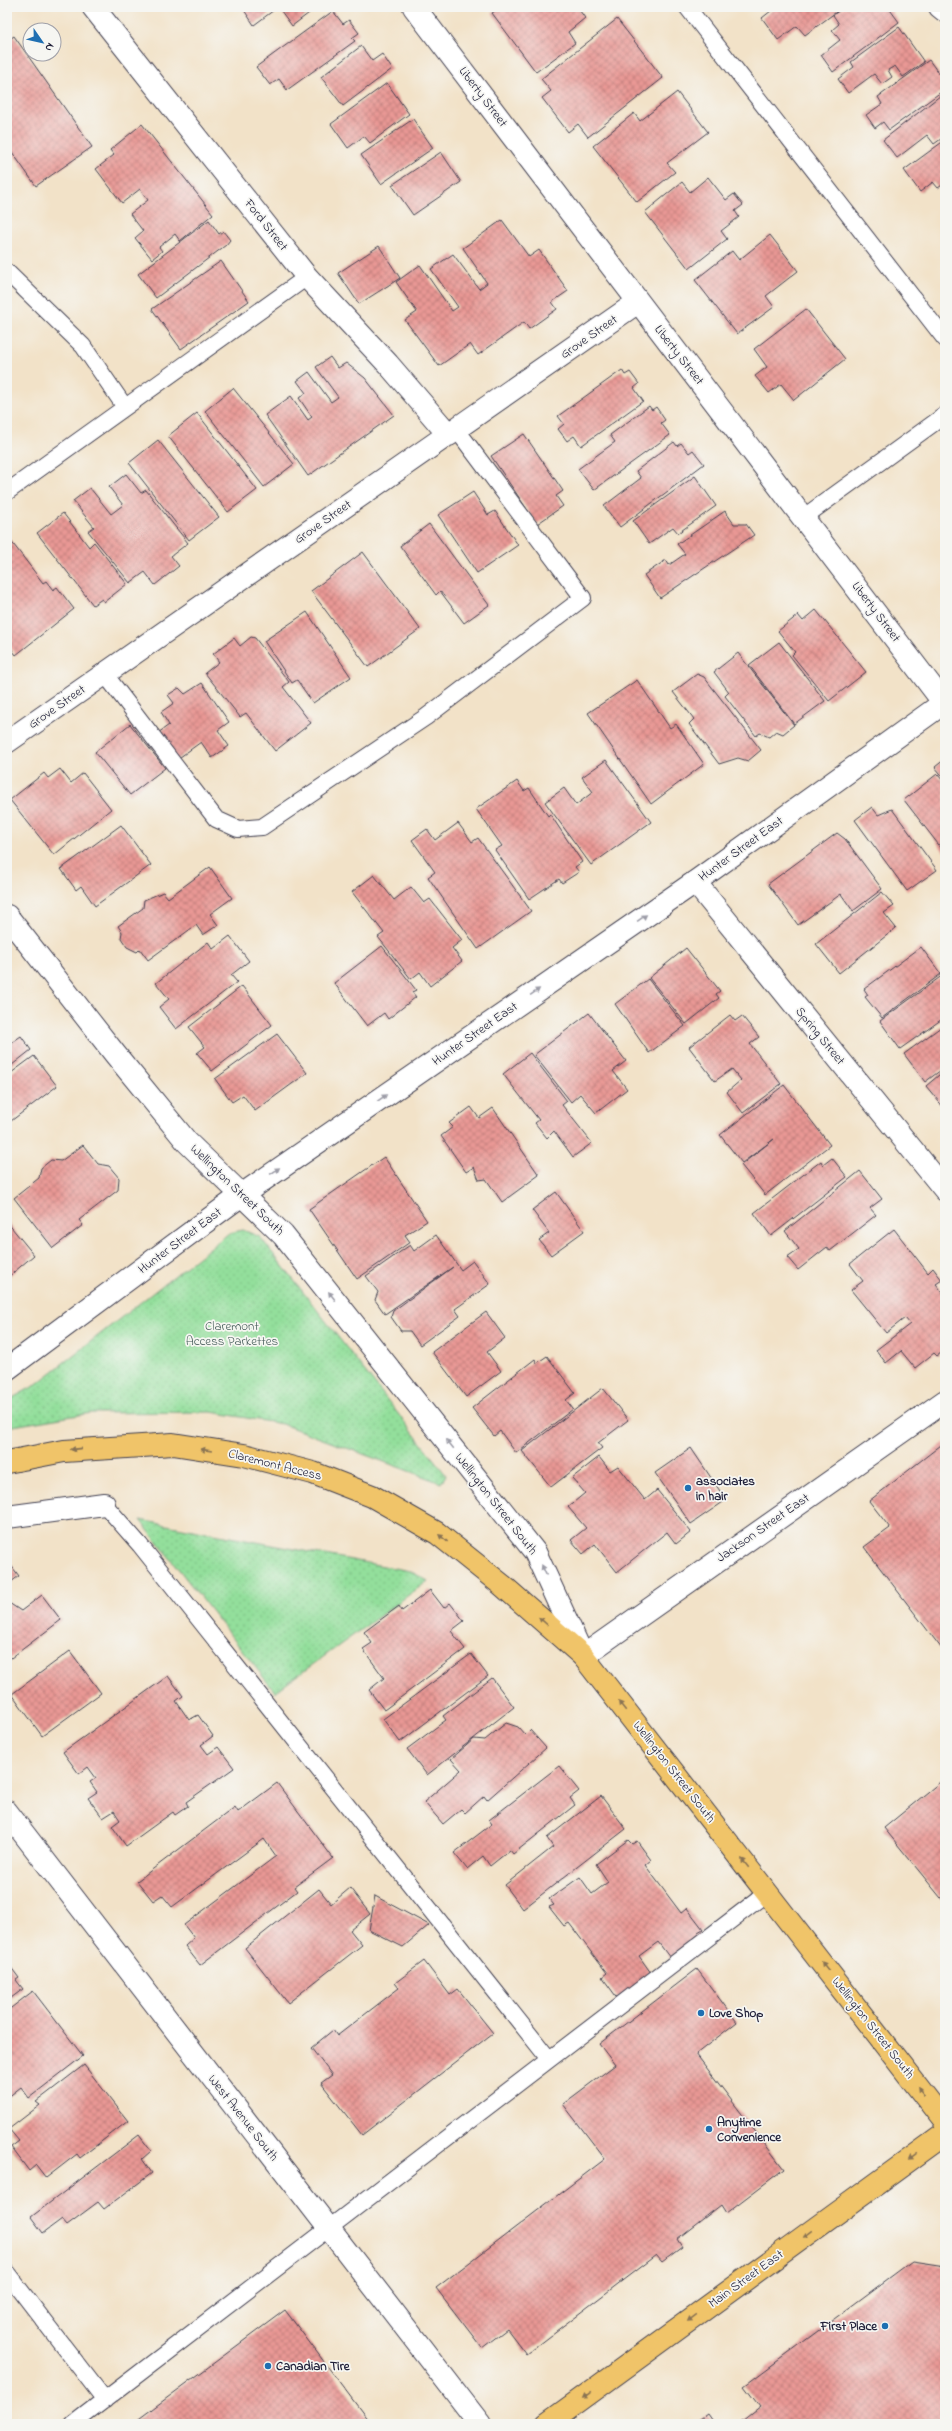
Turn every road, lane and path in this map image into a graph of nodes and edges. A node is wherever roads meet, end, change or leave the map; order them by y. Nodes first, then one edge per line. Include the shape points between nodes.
1 (93, 7) edge
2 (414, 7) edge
3 (687, 7) edge
4 (940, 7) edge
5 (945, 11) edge
6 (7, 272) edge
7 (307, 277) junction
8 (638, 302) junction
9 (945, 339) edge
10 (125, 407) junction
11 (945, 415) edge
12 (453, 432) junction
13 (7, 492) edge
14 (804, 517) junction
15 (104, 673) junction
16 (945, 702) edge
17 (7, 742) edge
18 (695, 882) junction
19 (7, 916) edge
20 (945, 1190) edge
21 (243, 1194) junction
22 (7, 1369) edge
23 (945, 1401) edge
24 (7, 1462) edge
25 (104, 1504) joint
26 (7, 1517) edge
27 (583, 1656) junction
28 (7, 1812) edge
29 (768, 1892) junction
30 (549, 2060) junction
31 (945, 2122) edge
32 (945, 2134) edge
33 (329, 2230) junction
34 (7, 2273) edge
35 (105, 2400) junction
36 (73, 2424) edge
37 (480, 2424) edge
38 (547, 2424) edge

1 - 7 street, Ford Street
2 - 8 street, Liberty Street
3 - 9 lane
4 - 5 street
6 - 10 lane via 83,346
7 - 10 lane
7 - 12 street, Ford Street
8 - 12 street, Grove Street
8 - 14 street, Liberty Street
10 - 13 lane
11 - 14 lane
12 - 15 street, Grove Street
12 - 15 lane via 584,598 426,717 262,827 238,829 216,819
14 - 16 street, Liberty Street
15 - 17 street, Grove Street
16 - 18 street, Hunter Street East
18 - 20 street, Spring Street
21 -> 18 street, Hunter Street East
19 - 21 street, Wellington Street South via 187,1142
21 - 22 street, Hunter Street East
27 -> 21 street, Wellington Street South via 535,1552 283,1234
23 - 27 street, Jackson Street East
27 -> 24 main road, Claremont Access via 502,1585 437,1533 372,1496 313,1472 244,1455 173,1444 64,1451
25 - 26 street
25 - 30 lane via 145,1551
29 -> 27 main road, Wellington Street South
28 - 33 street, West Avenue South
29 - 30 lane
31 -> 29 main road, Wellington Street South
30 - 33 lane
32 -> 38 main road, Main Street East
33 - 35 lane
33 - 37 street, West Avenue South
34 - 35 lane
35 - 36 lane

